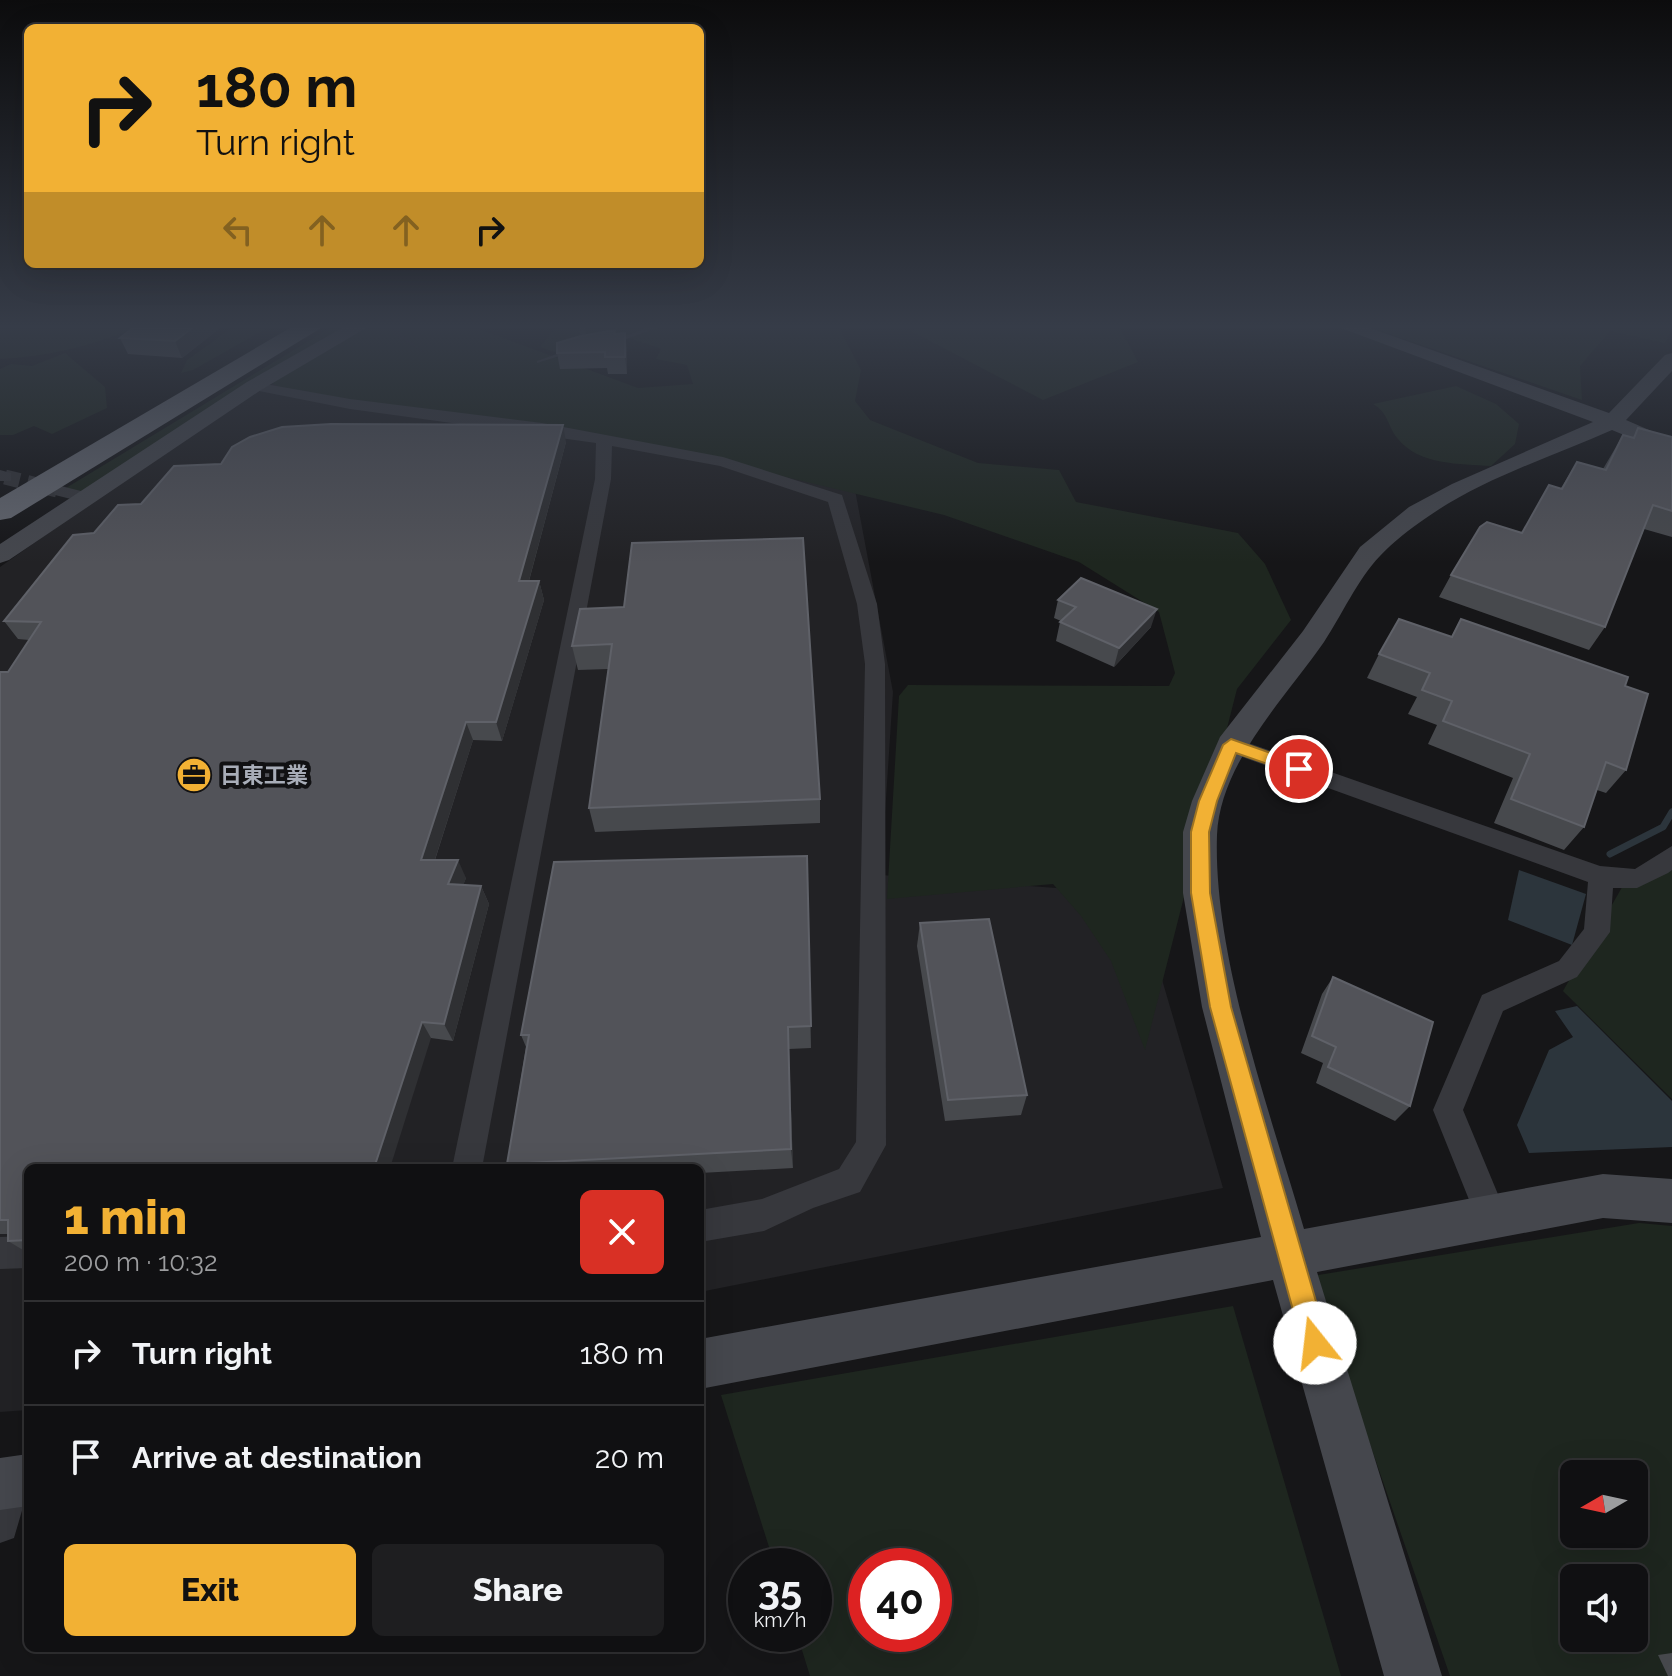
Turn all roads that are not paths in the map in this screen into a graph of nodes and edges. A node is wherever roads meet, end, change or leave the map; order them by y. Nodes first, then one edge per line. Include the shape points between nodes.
1 (142, 406) edge
2 (177, 406) edge
3 (220, 406) edge
4 (369, 406) edge
5 (1571, 406) edge
6 (1629, 406) edge
7 (1613, 421) junction
8 (604, 441) junction
9 (1672, 448) edge
10 (2, 482) edge
11 (0, 511) edge
12 (0, 555) edge
13 (1231, 745) junction
14 (1672, 855) edge
15 (1601, 875) junction
16 (468, 1164) edge
17 (1672, 1201) edge
18 (1491, 1216) junction
19 (704, 1225) edge
20 (24, 1252) edge
21 (1288, 1252) junction
22 (0, 1253) edge
23 (704, 1363) edge
24 (1413, 1676) edge

1 - 10 highway
2 - 11 highway
3 - 12 street via 72,494
4 - 8 street via 498,421
5 - 7 street
6 - 7 street
7 - 9 street
7 - 13 street via 1460,489 1418,512 1369,552
8 - 16 street via 603,479
8 - 19 street via 741,466 836,499 867,604 875,664 871,1145 849,1181 764,1215
13 - 15 street
13 - 21 street via 1200,832 1201,893 1221,1007
14 - 15 street via 1654,874 1625,882
15 - 18 street via 1597,932 1568,969 1492,1003 1448,1110
17 - 18 street via 1603,1196
18 - 21 street
20 - 22 street
21 - 23 street
21 - 24 street

